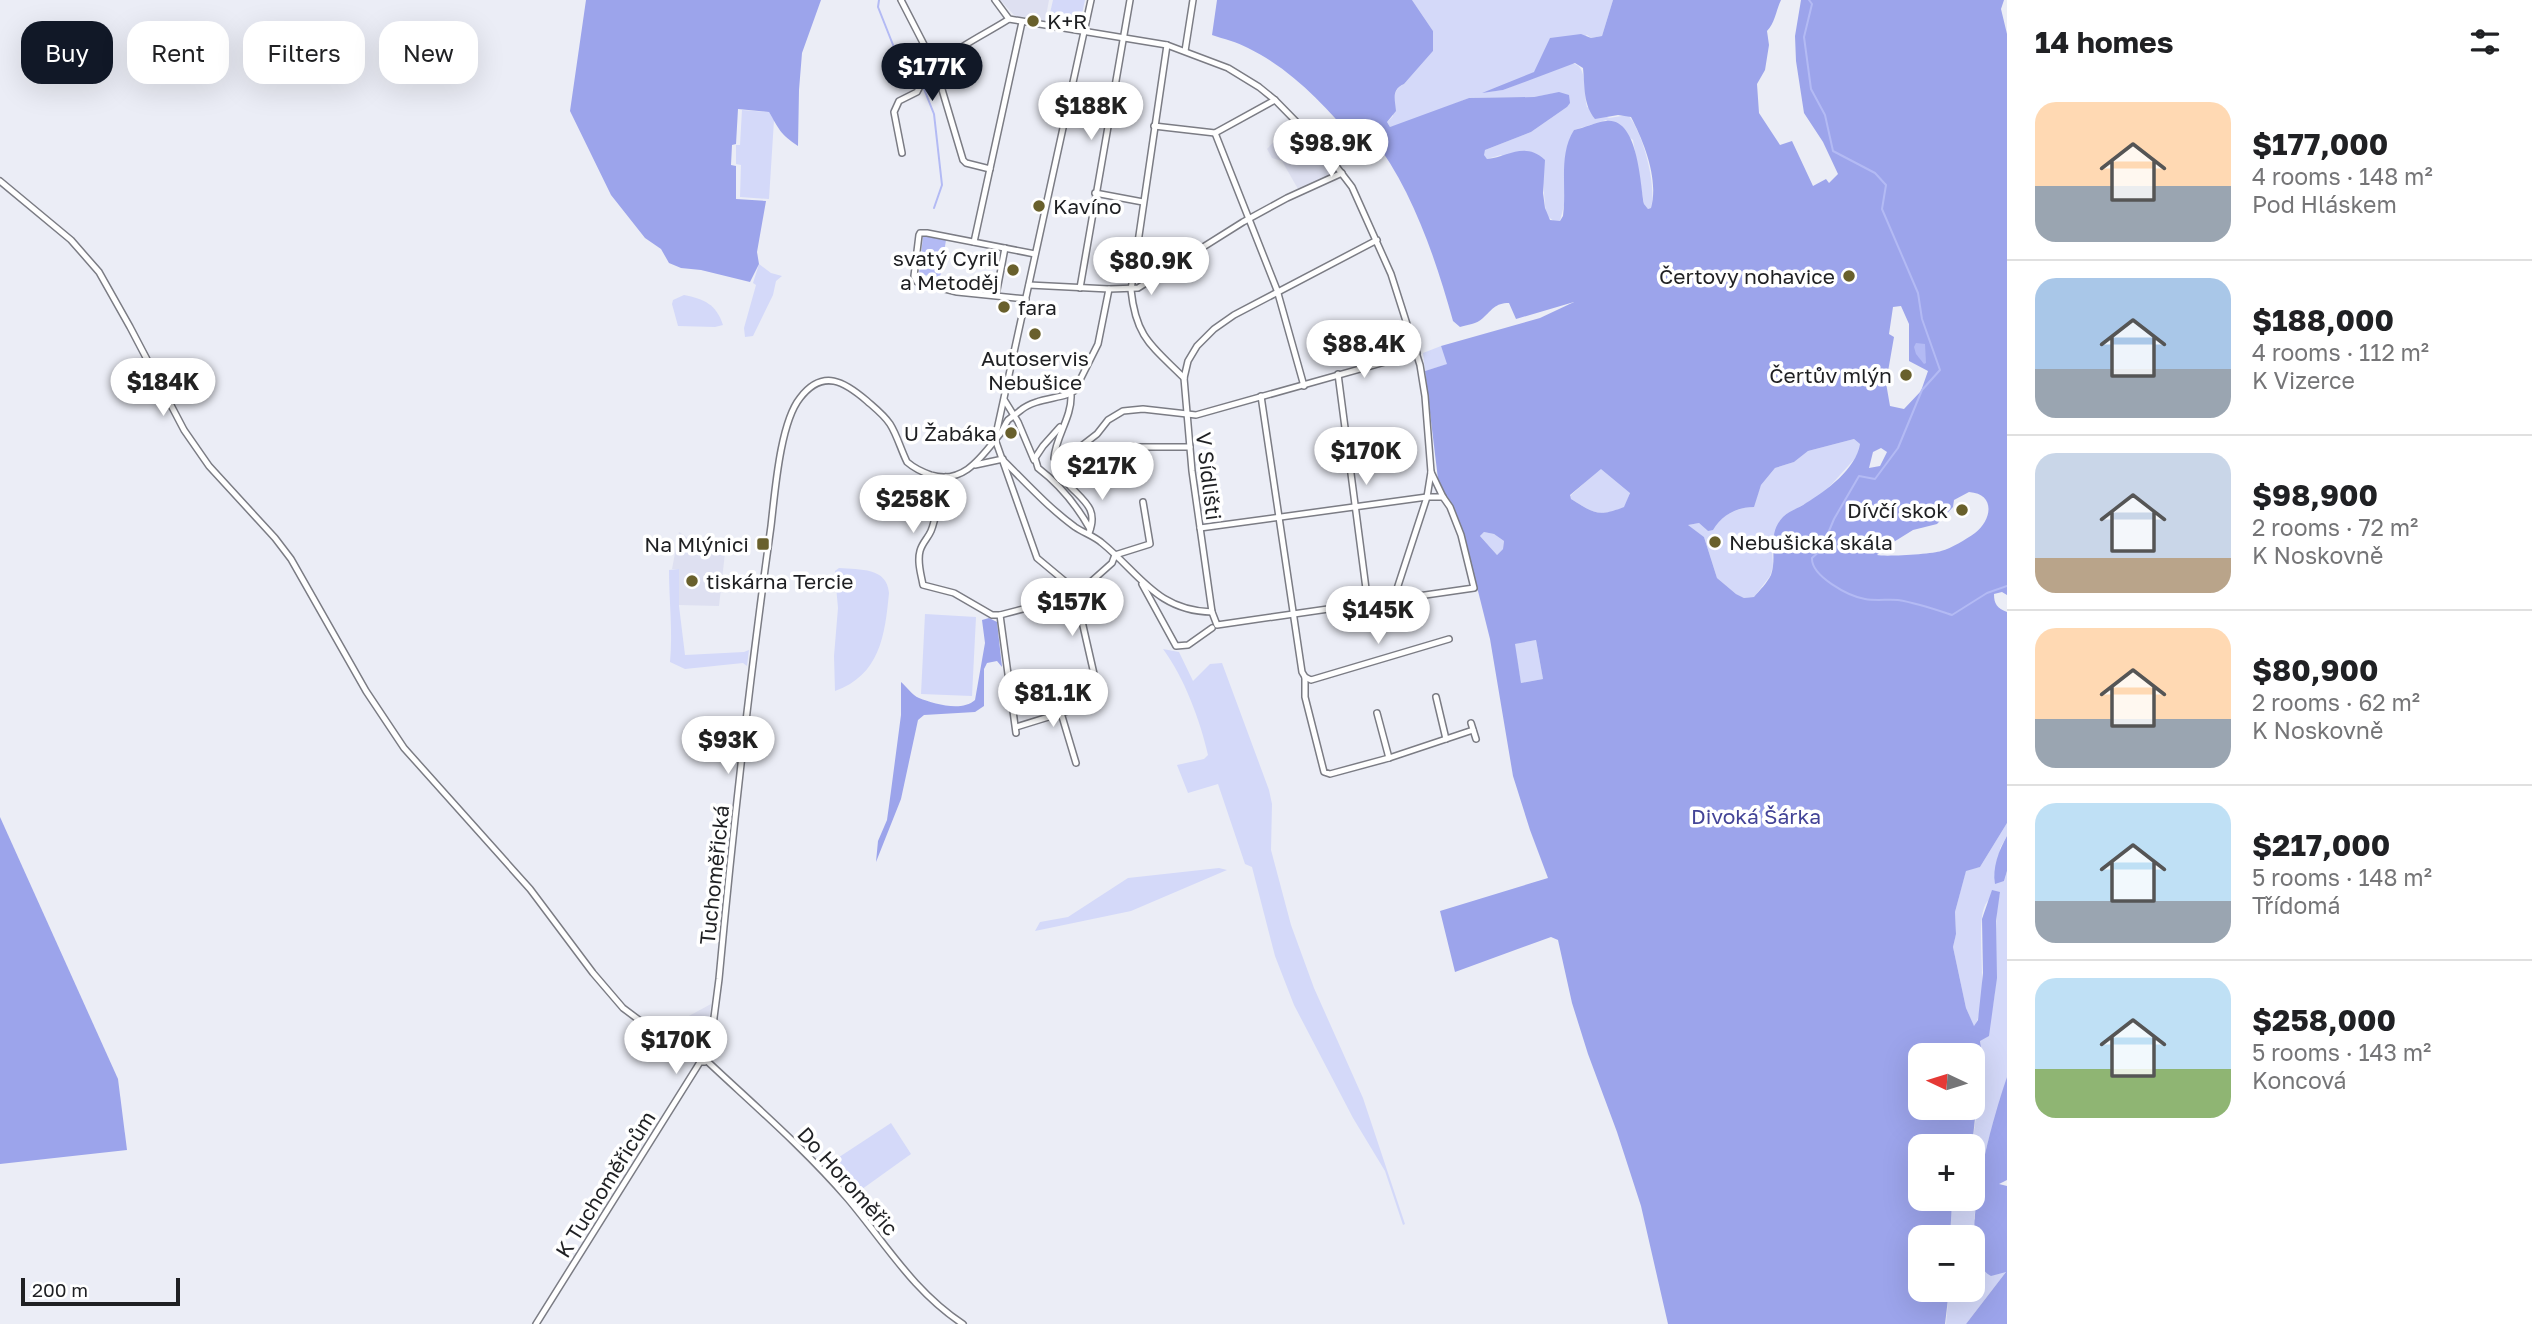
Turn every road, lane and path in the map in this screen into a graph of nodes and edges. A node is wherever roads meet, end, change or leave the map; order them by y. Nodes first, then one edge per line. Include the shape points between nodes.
1 (901, 0) edge
2 (995, 0) edge
3 (1091, 0) edge
4 (1130, 0) edge
5 (1193, 0) edge
6 (1009, 19) junction
7 (1022, 22) junction
8 (1084, 32) junction
9 (1122, 37) junction
10 (1167, 45) junction
11 (1185, 51) junction
12 (934, 66) junction
13 (1275, 100) junction
14 (1154, 126) junction
15 (1215, 133) junction
16 (902, 153) dead end
17 (990, 169) junction
18 (1342, 173) junction
19 (0, 181) edge
20 (1095, 193) junction
21 (1143, 202) junction
22 (1249, 219) junction
23 (1377, 240) junction
24 (974, 242) junction
25 (1005, 248) junction
26 (1035, 254) junction
27 (1029, 285) junction
28 (1080, 288) junction
29 (1109, 289) junction
30 (1131, 290) junction
31 (1277, 290) junction
32 (996, 295) junction
33 (1026, 299) junction
34 (1417, 353) junction
35 (1338, 374) junction
36 (1184, 378) junction
37 (1304, 386) junction
38 (1071, 395) junction
39 (1261, 396) junction
40 (1005, 401) junction
41 (1186, 416) junction
42 (1014, 417) junction
43 (1063, 425) junction
44 (995, 439) junction
45 (1132, 446) junction
46 (1190, 447) junction
47 (1003, 459) junction
48 (973, 466) junction
49 (1038, 468) junction
50 (1432, 472) junction
51 (1137, 474) dead end
52 (946, 477) junction
53 (1427, 497) junction
54 (1443, 497) junction
55 (1143, 502) dead end
56 (1356, 507) junction
57 (1280, 519) junction
58 (1200, 528) junction
59 (1090, 531) junction
60 (1115, 555) junction
61 (1142, 584) junction
62 (1076, 595) junction
63 (1393, 601) junction
64 (1368, 604) junction
65 (1212, 612) junction
66 (1000, 615) junction
67 (1293, 615) junction
68 (1212, 628) dead end
69 (1448, 639) dead end
70 (1094, 674) dead end
71 (1305, 677) junction
72 (1436, 697) dead end
73 (1084, 706) dead end
74 (1062, 713) junction
75 (1377, 713) dead end
76 (1446, 739) junction
77 (1476, 739) dead end
78 (1389, 758) junction
79 (1076, 763) dead end
80 (702, 1058) junction
81 (536, 1324) edge
82 (963, 1324) edge

1 - 12 street
2 - 6 street
3 - 8 street
4 - 9 street
5 - 11 street
6 - 7 street
6 - 12 street
7 - 8 street
7 - 17 street
8 - 9 street
8 - 26 street
9 - 10 street
9 - 20 street
10 - 11 street
10 - 14 street
11 - 13 street via 1228,68
12 - 16 street via 917,92 899,100 894,112
12 - 17 street via 963,160
13 - 15 street
13 - 18 street
14 - 15 street
14 - 21 street
15 - 22 street
17 - 24 street
18 - 22 street
18 - 23 street
19 - 80 street, Do Horoměřic via 71,240 99,272 184,430 209,466 291,559 404,748 530,889 623,1008
20 - 21 street
20 - 28 street
21 - 30 street
22 - 30 street
22 - 31 street
23 - 31 street, V Sídlišti
23 - 34 street
24 - 25 street
24 - 32 street via 920,233 914,279 957,292
25 - 26 street
25 - 32 street
26 - 27 street
27 - 28 street
27 - 33 street
28 - 29 street
29 - 30 street
29 - 38 street via 1098,344
30 - 36 street via 1144,338
31 - 36 street, V Sídlišti via 1213,329 1188,361
31 - 37 street
32 - 33 street
33 - 40 street
34 - 35 street
34 - 50 street
35 - 37 street
35 - 56 street
36 - 41 street, V Sídlišti
37 - 39 street
38 - 42 street via 1044,399
38 - 43 street
39 - 41 street
39 - 57 street
40 - 42 street
40 - 44 street
41 - 43 street via 1143,409 1123,411 1066,458 1054,458
41 - 46 street, V Sídlišti
42 - 44 street
42 - 49 street
43 - 49 street via 1035,458
44 - 47 street
44 - 48 street
45 - 46 street
45 - 51 street
45 - 59 street via 1067,483 1091,510
46 - 58 street, V Sídlišti
47 - 48 street
47 - 59 street via 1077,529
47 - 62 street via 1037,558
48 - 52 street
49 - 59 street via 1051,477
50 - 53 street
50 - 54 street
52 - 66 street via 930,534 920,550 923,585 954,593
52 - 80 street, Tuchoměřická via 907,462 884,417 842,383 830,380 815,385 800,397 791,413 766,558 712,1033
53 - 54 street
53 - 56 street
53 - 63 street
54 - 63 street via 1461,535 1474,588
55 - 60 street via 1151,542
56 - 57 street
56 - 64 street
57 - 58 street
57 - 67 street
58 - 65 street, V Sídlišti
59 - 60 street
60 - 61 street
60 - 62 street
61 - 65 street via 1184,609
61 - 68 street via 1176,646 1188,645
62 - 66 street
62 - 70 street
63 - 64 street
64 - 67 street
65 - 67 street via 1219,626
66 - 74 street via 1016,730
67 - 71 street
69 - 71 street via 1311,680
71 - 78 street via 1305,697 1324,772
72 - 76 street
73 - 74 street
74 - 79 street
75 - 78 street
76 - 77 street via 1472,727
76 - 78 street
80 - 81 street, K Tuchoměřicům
80 - 82 street, Do Horoměřic via 804,1152 910,1279

